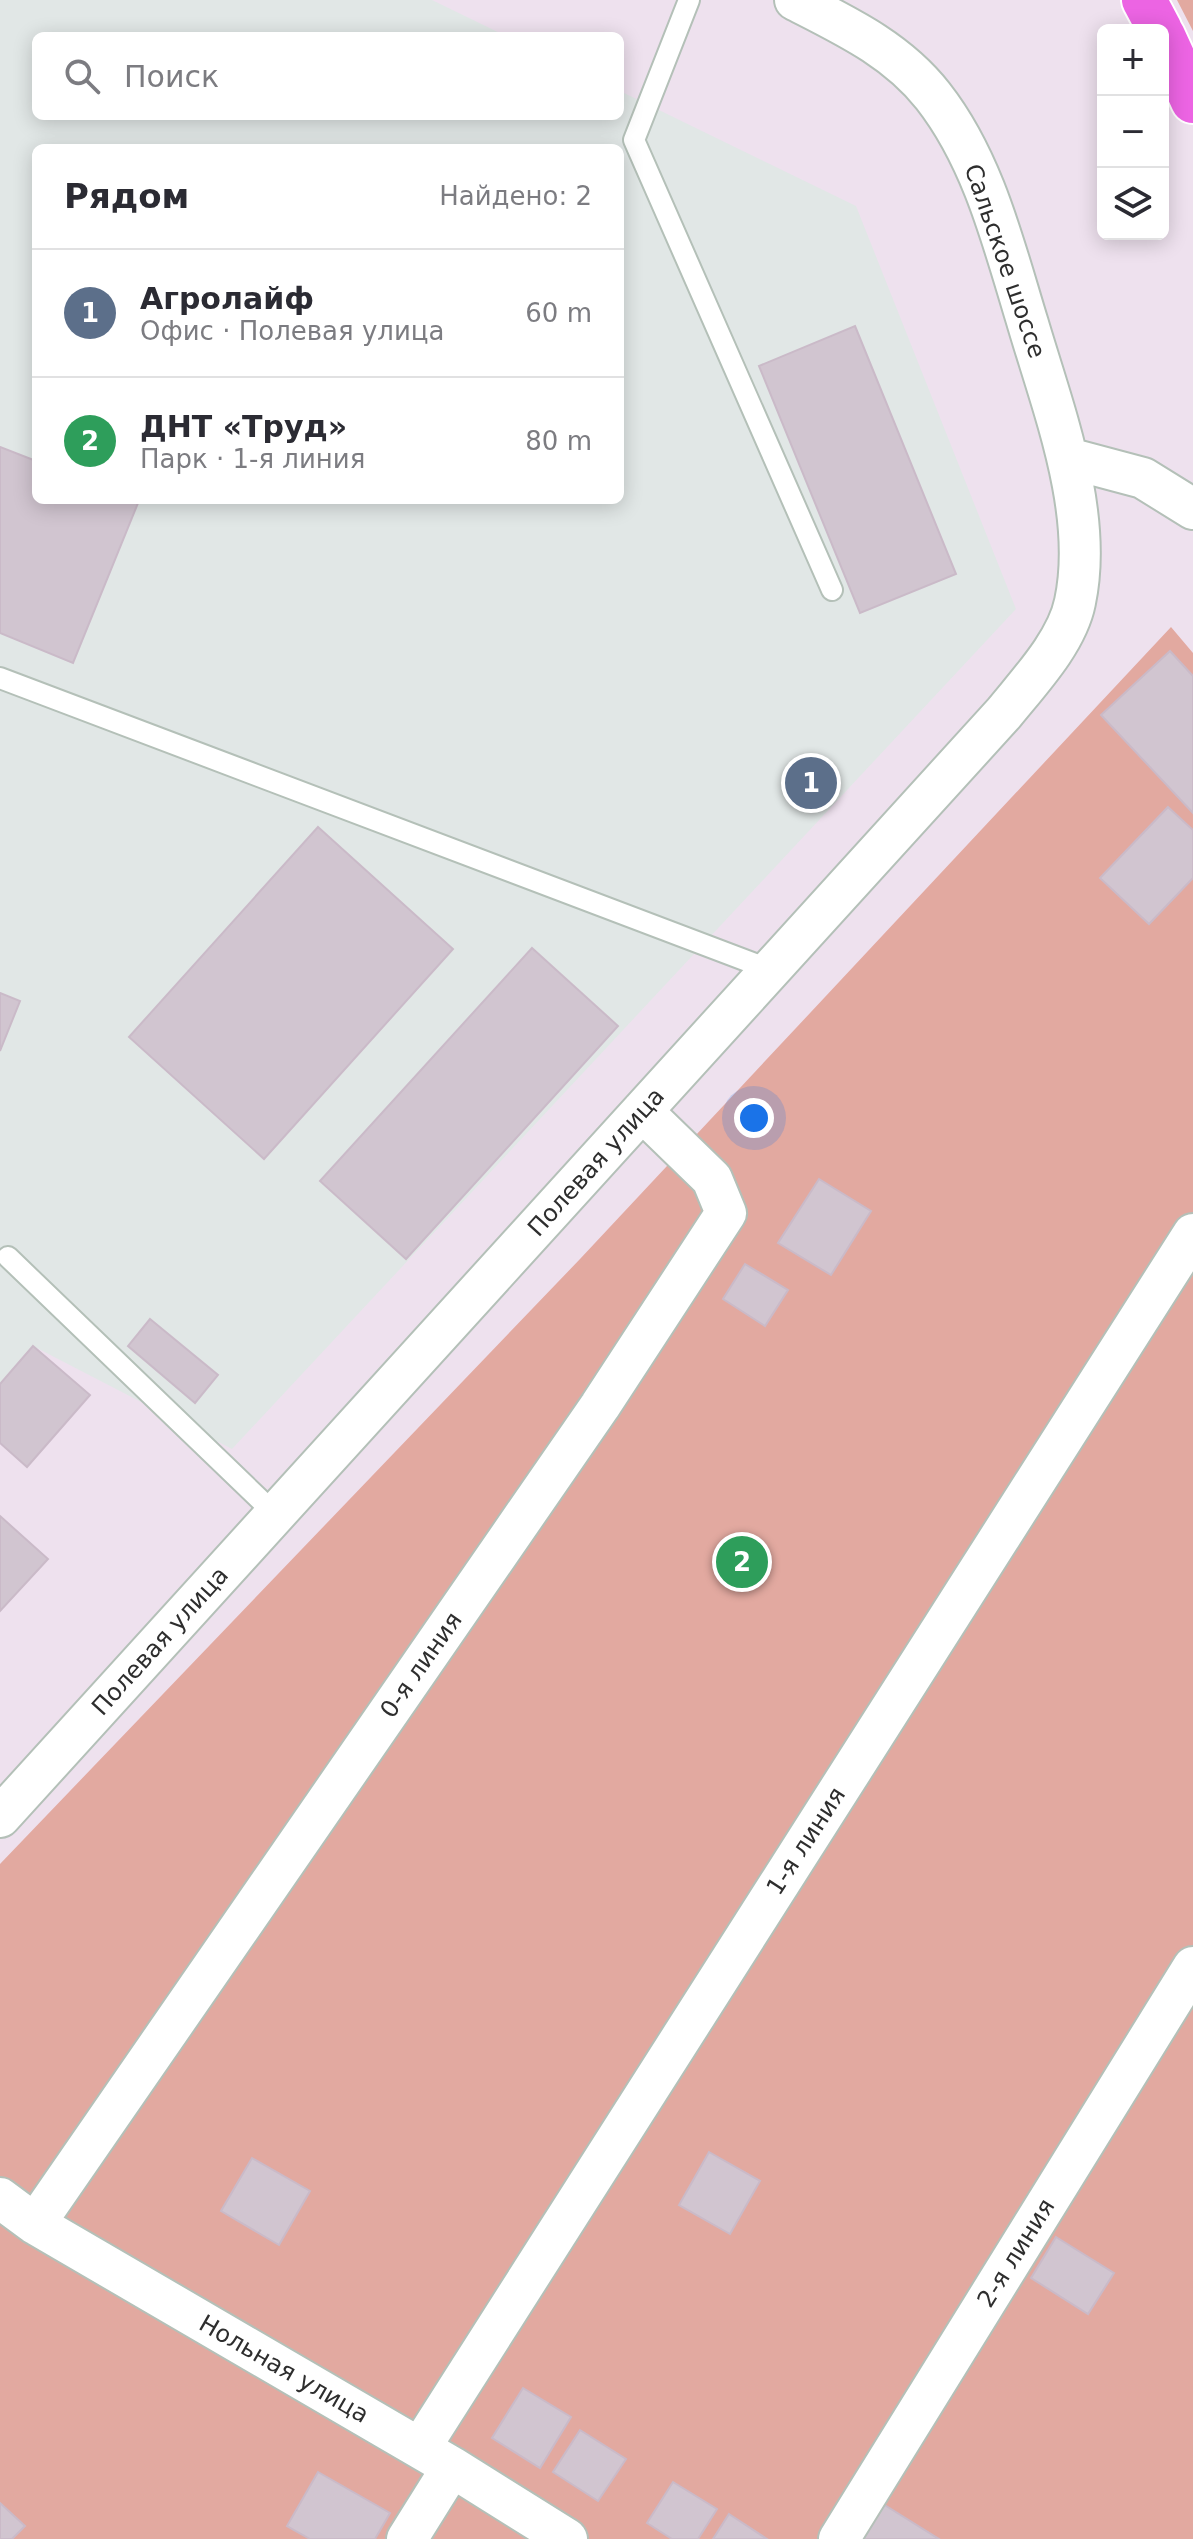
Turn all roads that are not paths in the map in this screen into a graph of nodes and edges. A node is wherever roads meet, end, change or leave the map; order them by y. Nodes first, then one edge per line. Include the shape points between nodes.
1 (689, 0) edge
2 (795, 0) edge
3 (1144, 0) edge
4 (1157, 24) edge
5 (1169, 49) edge
6 (1193, 101) edge
7 (1068, 458) junction
8 (1193, 509) edge
9 (832, 590) dead end
10 (0, 678) edge
11 (771, 970) junction
12 (642, 1111) junction
13 (1193, 1234) edge
14 (8, 1257) dead end
15 (275, 1514) junction
16 (0, 1817) edge
17 (1193, 1967) edge
18 (0, 2198) edge
19 (35, 2224) junction
20 (436, 2458) junction
21 (407, 2539) edge
22 (567, 2539) edge
23 (839, 2539) edge

1 - 9 lane via 634,140
2 - 7 street, Сальское шоссе via 903,63 961,135 996,220
3 - 4 highway
5 - 6 highway
7 - 8 street via 1143,478
7 - 11 street, Полевая улица via 1082,558 1075,605 1052,652 1004,713
10 - 11 lane
11 - 12 street, Полевая улица
12 - 15 street, Полевая улица
12 - 19 street, 0-я линия via 712,1179 726,1213 600,1406
13 - 20 street, 1-я линия
14 - 15 lane
15 - 16 street, Полевая улица
17 - 23 street, 2-я линия
18 - 19 street, Нольная улица
19 - 20 street, Нольная улица
20 - 21 street, 1-я линия
20 - 22 street, Нольная улица

